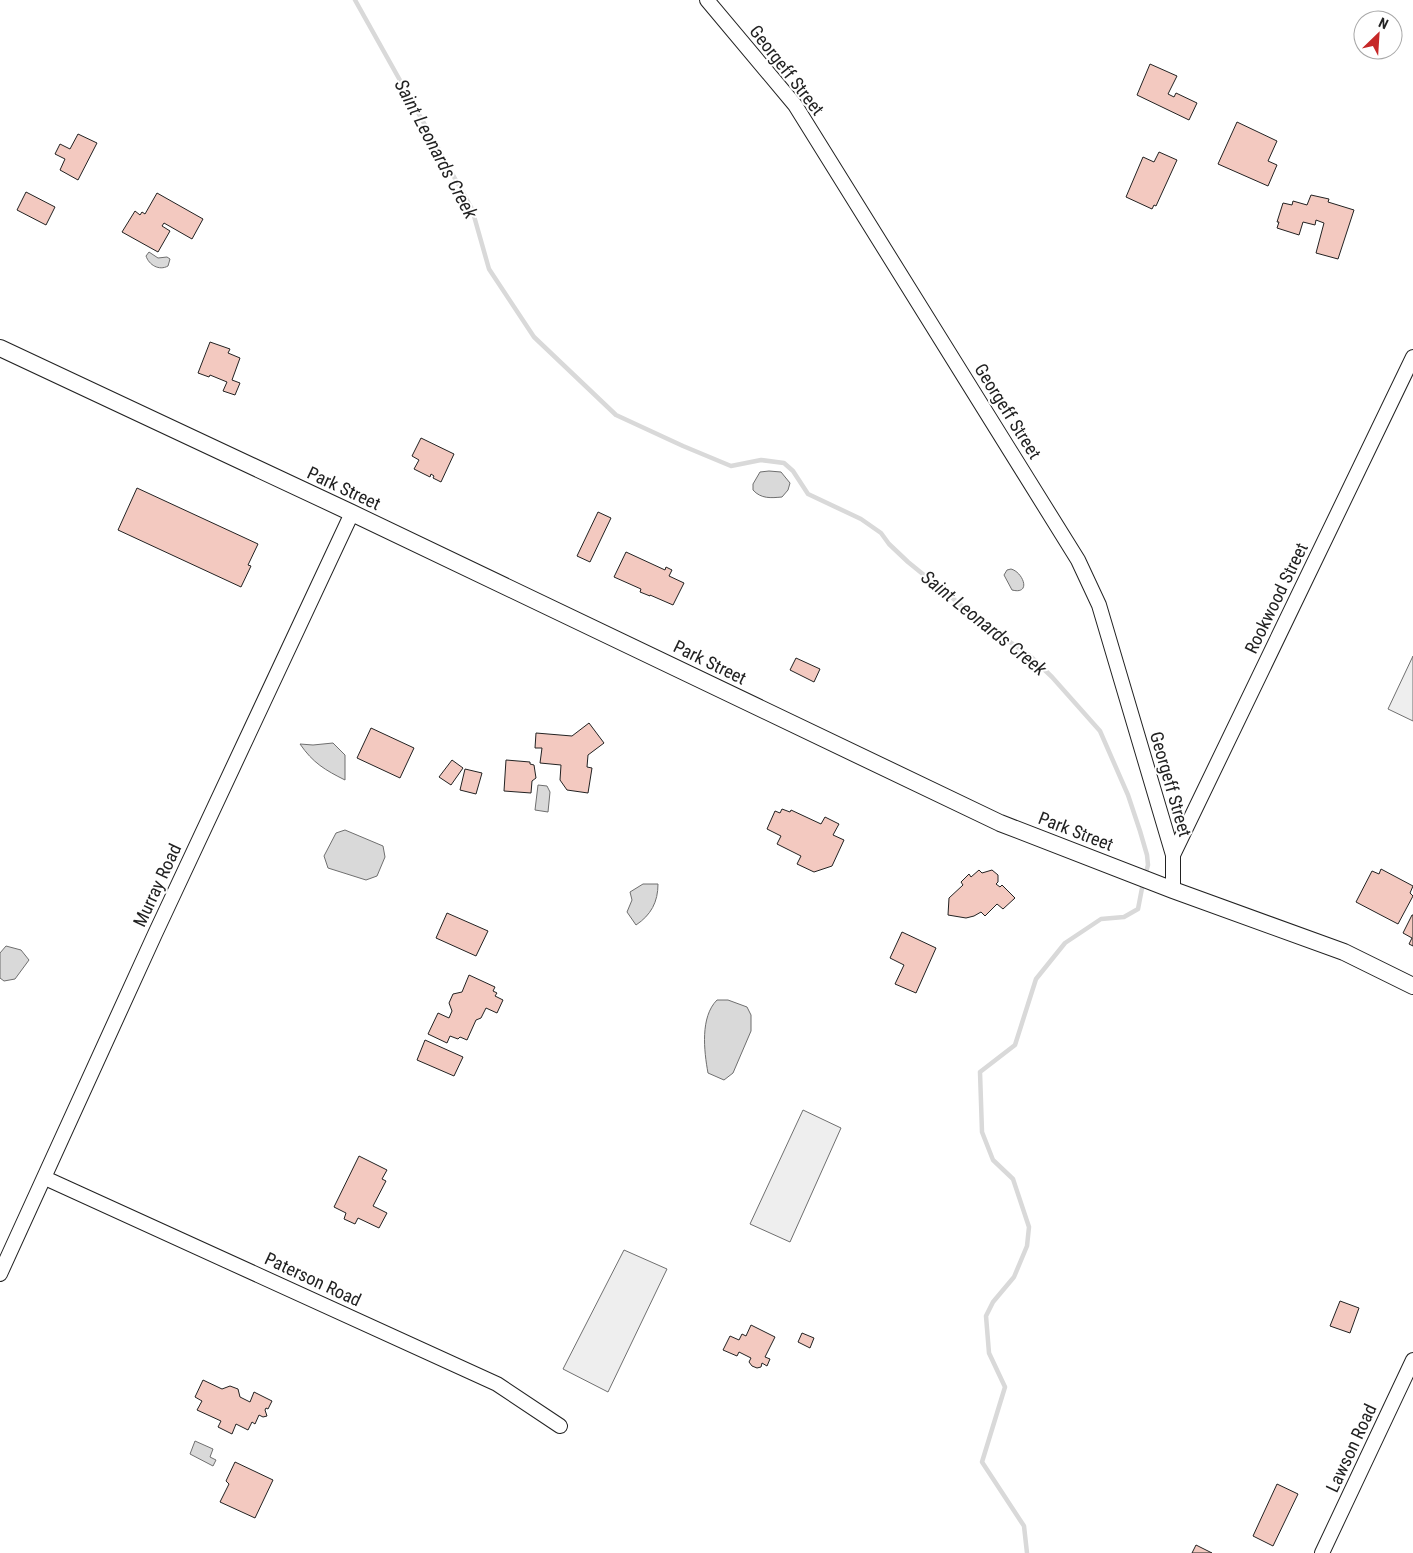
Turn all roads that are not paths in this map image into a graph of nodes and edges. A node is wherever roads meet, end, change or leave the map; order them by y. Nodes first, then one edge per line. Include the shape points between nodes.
1 (707, 0) edge
2 (0, 348) edge
3 (1413, 357) edge
4 (352, 513) junction
5 (1173, 855) junction
6 (1173, 890) junction
7 (1413, 986) edge
8 (45, 1178) junction
9 (0, 1274) edge
10 (1413, 1360) edge
11 (560, 1426) dead end
12 (1322, 1553) edge

1 - 5 street, Georgeff Street via 795,105 1078,560 1099,605
2 - 4 street, Park Street
3 - 5 street, Rookwood Street
4 - 6 street, Park Street via 1000,823
4 - 8 street, Murray Road
5 - 6 street, Georgeff Street
6 - 7 street, Park Street via 1344,952
8 - 9 street, Murray Road
8 - 11 street, Paterson Road via 497,1384
10 - 12 street, Lawson Road

